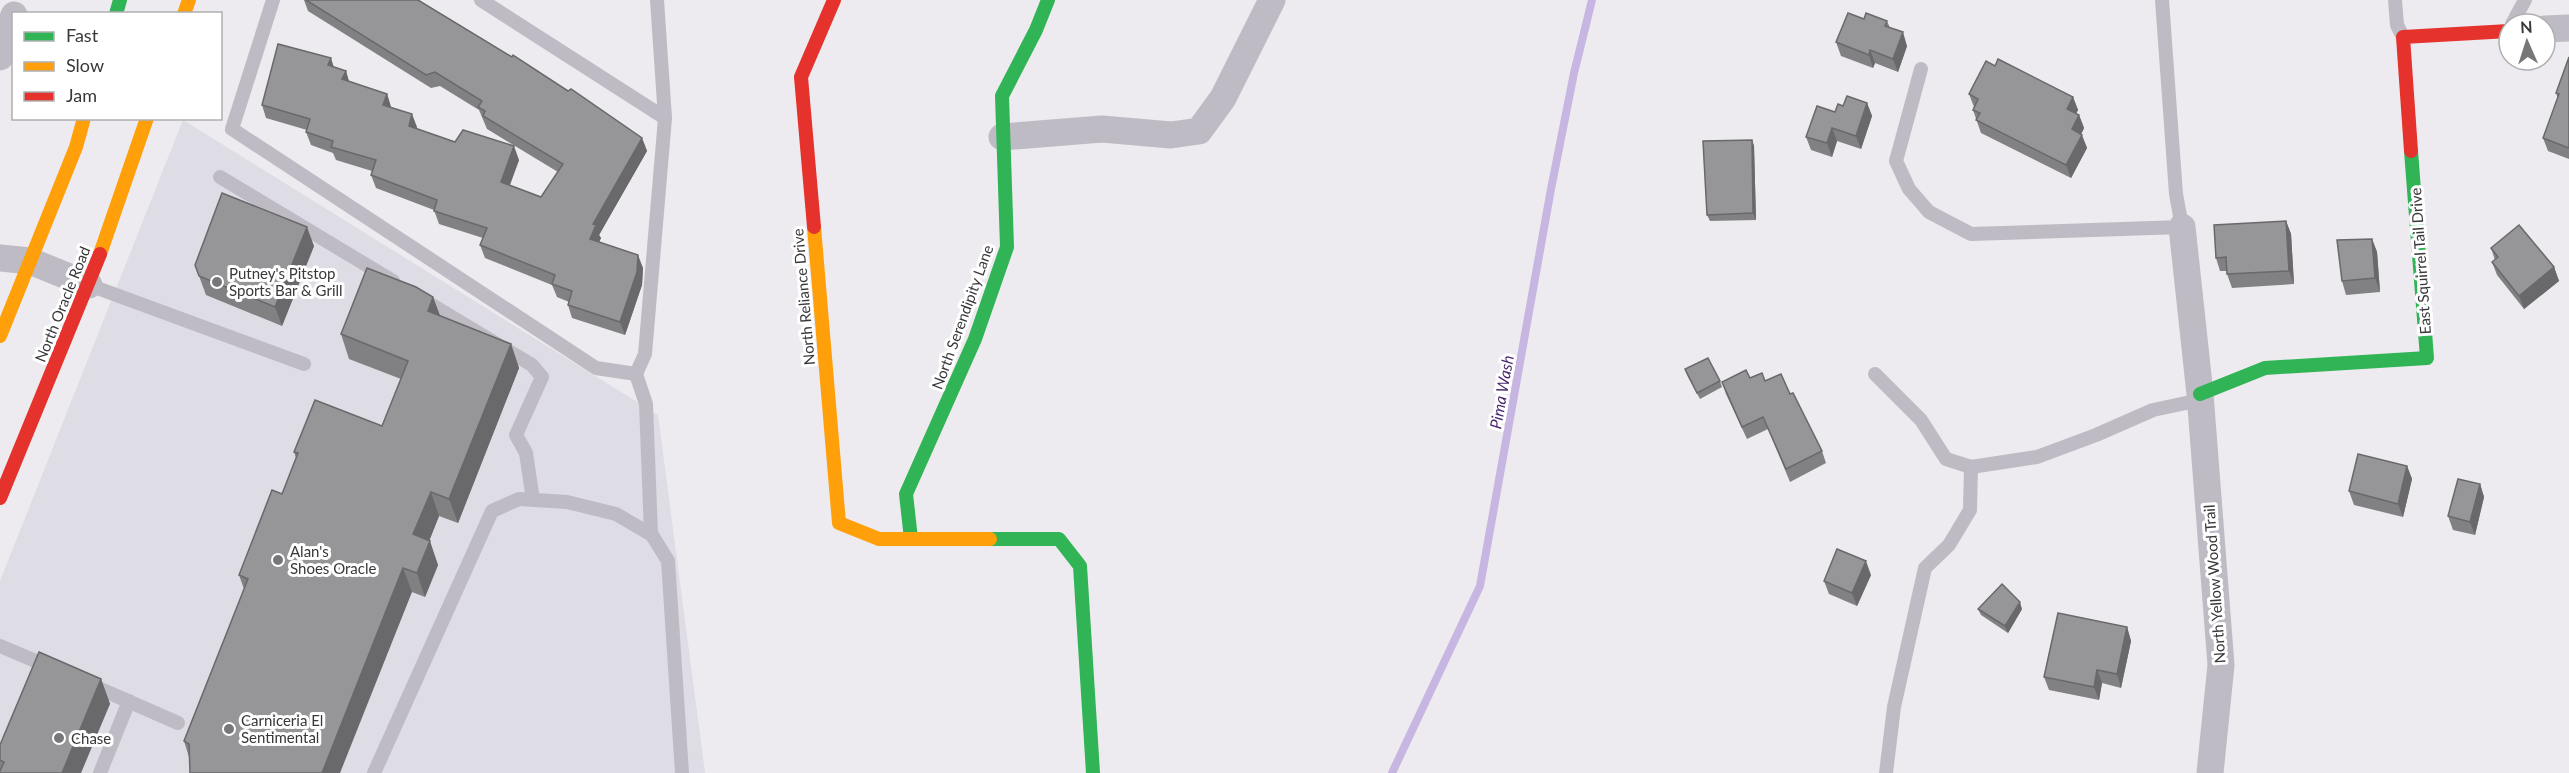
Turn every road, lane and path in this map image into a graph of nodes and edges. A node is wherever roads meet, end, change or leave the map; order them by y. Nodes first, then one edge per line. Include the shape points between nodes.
1 (273, 0) edge
2 (481, 0) edge
3 (657, 0) edge
4 (834, 0) edge
5 (1048, 0) edge
6 (1272, 0) edge
7 (2162, 0) edge
8 (2395, 0) edge
9 (12, 20) edge
10 (2497, 32) edge
11 (2403, 37) junction
12 (0, 57) edge
13 (1922, 69) dead end
14 (665, 118) junction
15 (83, 120) edge
16 (146, 120) edge
17 (1002, 137) junction
18 (220, 177) dead end
19 (2182, 227) junction
20 (0, 258) edge
21 (30, 261) junction
22 (89, 285) junction
23 (0, 336) edge
24 (304, 364) dead end
25 (636, 374) junction
26 (1875, 374) dead end
27 (2200, 397) junction
28 (1971, 467) junction
29 (0, 498) edge
30 (533, 500) junction
31 (651, 534) junction
32 (911, 540) junction
33 (0, 646) edge
34 (129, 701) junction
35 (178, 723) dead end
36 (100, 773) edge
37 (374, 773) edge
38 (682, 773) edge
39 (1093, 773) edge
40 (1886, 773) edge
41 (2210, 773) edge

1 - 25 lane via 232,129 596,368
2 - 14 lane
3 - 14 lane
4 - 32 main road, North Reliance Drive via 801,77 839,523 879,539
5 - 17 main road, North Serendipity Lane via 1002,96
6 - 17 street via 1223,98 1199,131 1171,135 1102,129
7 - 19 lane via 2175,183
8 - 11 lane via 2397,25
9 - 12 street
10 - 11 main road
11 - 27 main road, East Squirrel Tail Drive via 2427,358 2265,368
13 - 19 lane via 1896,161 1909,189 1929,212 1971,234
14 - 25 lane via 645,354
15 - 21 main road
16 - 22 main road, North Oracle Road
17 - 32 main road, North Serendipity Lane via 1007,247 975,339 906,494
18 - 30 lane via 532,365 542,377 516,435 526,453
19 - 27 street, North Yellow Wood Trail
20 - 21 street
21 - 22 street
21 - 23 main road
22 - 24 lane
22 - 29 main road, North Oracle Road
25 - 31 lane via 646,404
26 - 28 lane via 1922,420 1946,459
27 - 28 lane via 2153,410 2037,457
27 - 41 street, North Yellow Wood Trail via 2220,664
28 - 40 lane via 1970,510 1948,545 1925,568 1894,707
30 - 31 lane via 567,502 616,514
30 - 37 lane via 519,499 492,511
31 - 38 lane via 668,561
32 - 39 main road via 1059,539 1080,566
33 - 34 lane
34 - 35 lane
34 - 36 lane

